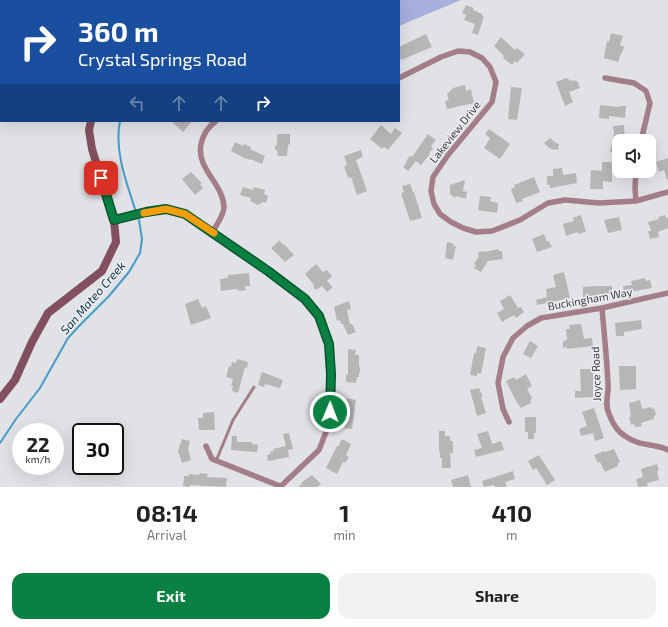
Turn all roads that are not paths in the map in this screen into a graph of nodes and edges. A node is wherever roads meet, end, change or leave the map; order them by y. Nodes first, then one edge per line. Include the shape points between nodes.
1 (400, 78) edge
2 (605, 78) dead end
3 (91, 122) edge
4 (214, 122) edge
5 (643, 134) edge
6 (636, 178) edge
7 (668, 192) edge
8 (636, 201) junction
9 (114, 220) junction
10 (213, 232) junction
11 (668, 293) edge
12 (602, 308) junction
13 (254, 387) dead end
14 (0, 398) edge
15 (509, 422) dead end
16 (206, 446) dead end
17 (668, 450) edge
18 (216, 461) junction
19 (280, 486) edge

1 - 8 street, Lakeview Drive via 458,51 470,52 482,58 490,67 496,82 492,102 433,177 430,191 434,204 440,214 451,222 476,232 492,232 520,220 548,203 566,200 599,203
2 - 5 street via 634,83 646,92 650,103
3 - 9 main road via 89,130 92,150
4 - 10 street via 203,136 200,149 202,162 222,194 224,208
6 - 8 street
7 - 8 street, Lakeview Drive
9 - 10 street via 166,209 185,214
9 - 14 main road via 116,242 102,271 48,313 15,380
10 - 19 street via 305,299 319,316 329,344 330,412 326,432 319,450
11 - 12 street, Buckingham Way
12 - 15 street, Buckingham Way via 541,318 513,338 503,357 498,383 503,409
12 - 17 street, Joyce Road via 609,386 606,400 608,414 623,435 633,441
13 - 18 lane via 233,420
16 - 18 street via 212,459
18 - 19 street

